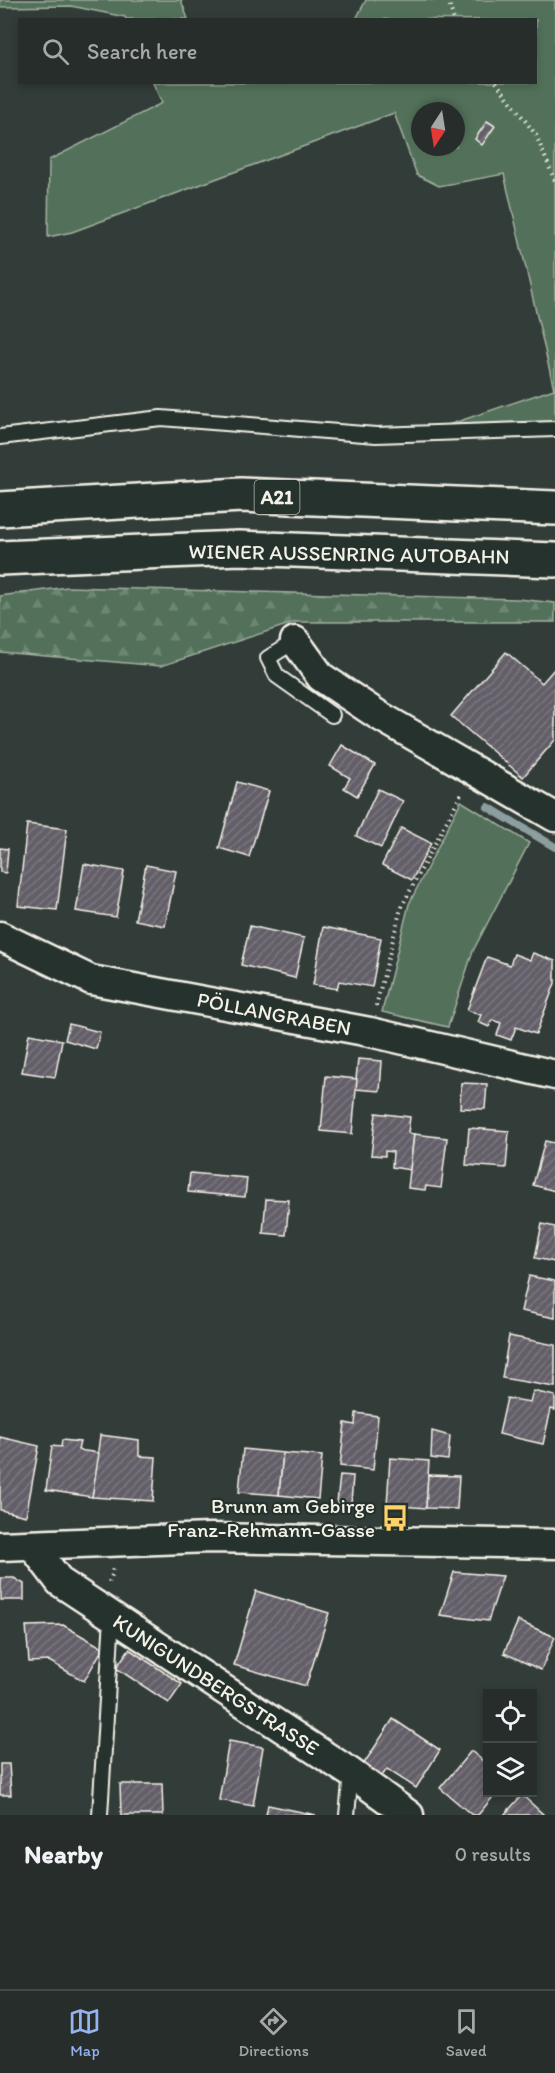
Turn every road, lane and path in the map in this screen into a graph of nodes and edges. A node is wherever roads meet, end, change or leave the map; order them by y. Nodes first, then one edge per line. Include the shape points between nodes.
1 (447, 0) edge
2 (453, 18) edge
3 (498, 84) edge
4 (555, 181) edge
5 (555, 429) edge
6 (0, 437) edge
7 (555, 508) edge
8 (0, 509) edge
9 (0, 558) edge
10 (555, 560) edge
11 (295, 641) joint
12 (332, 715) dead end
13 (461, 794) dead end
14 (555, 817) edge
15 (0, 936) edge
16 (370, 1032) junction
17 (555, 1075) edge
18 (553, 1535) edge
19 (114, 1542) junction
20 (32, 1545) junction
21 (0, 1546) edge
22 (105, 1612) junction
23 (351, 1773) junction
24 (100, 1815) edge
25 (347, 1815) edge
26 (409, 1815) edge

1 - 2 path
3 - 4 path via 536,135
5 - 6 lane via 376,435 161,418
7 - 8 highway, A21 via 241,495
9 - 10 highway, WIENER AUSSENRING AUTOBAHN via 239,548
11 - 12 lane via 268,658 278,676
11 - 14 street via 321,677 378,715
13 - 16 path via 401,908
15 - 16 street, PÖLLANGRABEN via 91,980
16 - 17 street, PÖLLANGRABEN
18 - 19 street
19 - 20 street
19 - 22 path
20 - 21 street
20 - 22 street, KUNIGUNDBERGSTRASSE via 60,1582
22 - 23 street, KUNIGUNDBERGSTRASSE
22 - 24 lane
23 - 25 lane
23 - 26 street, KUNIGUNDBERGSTRASSE

